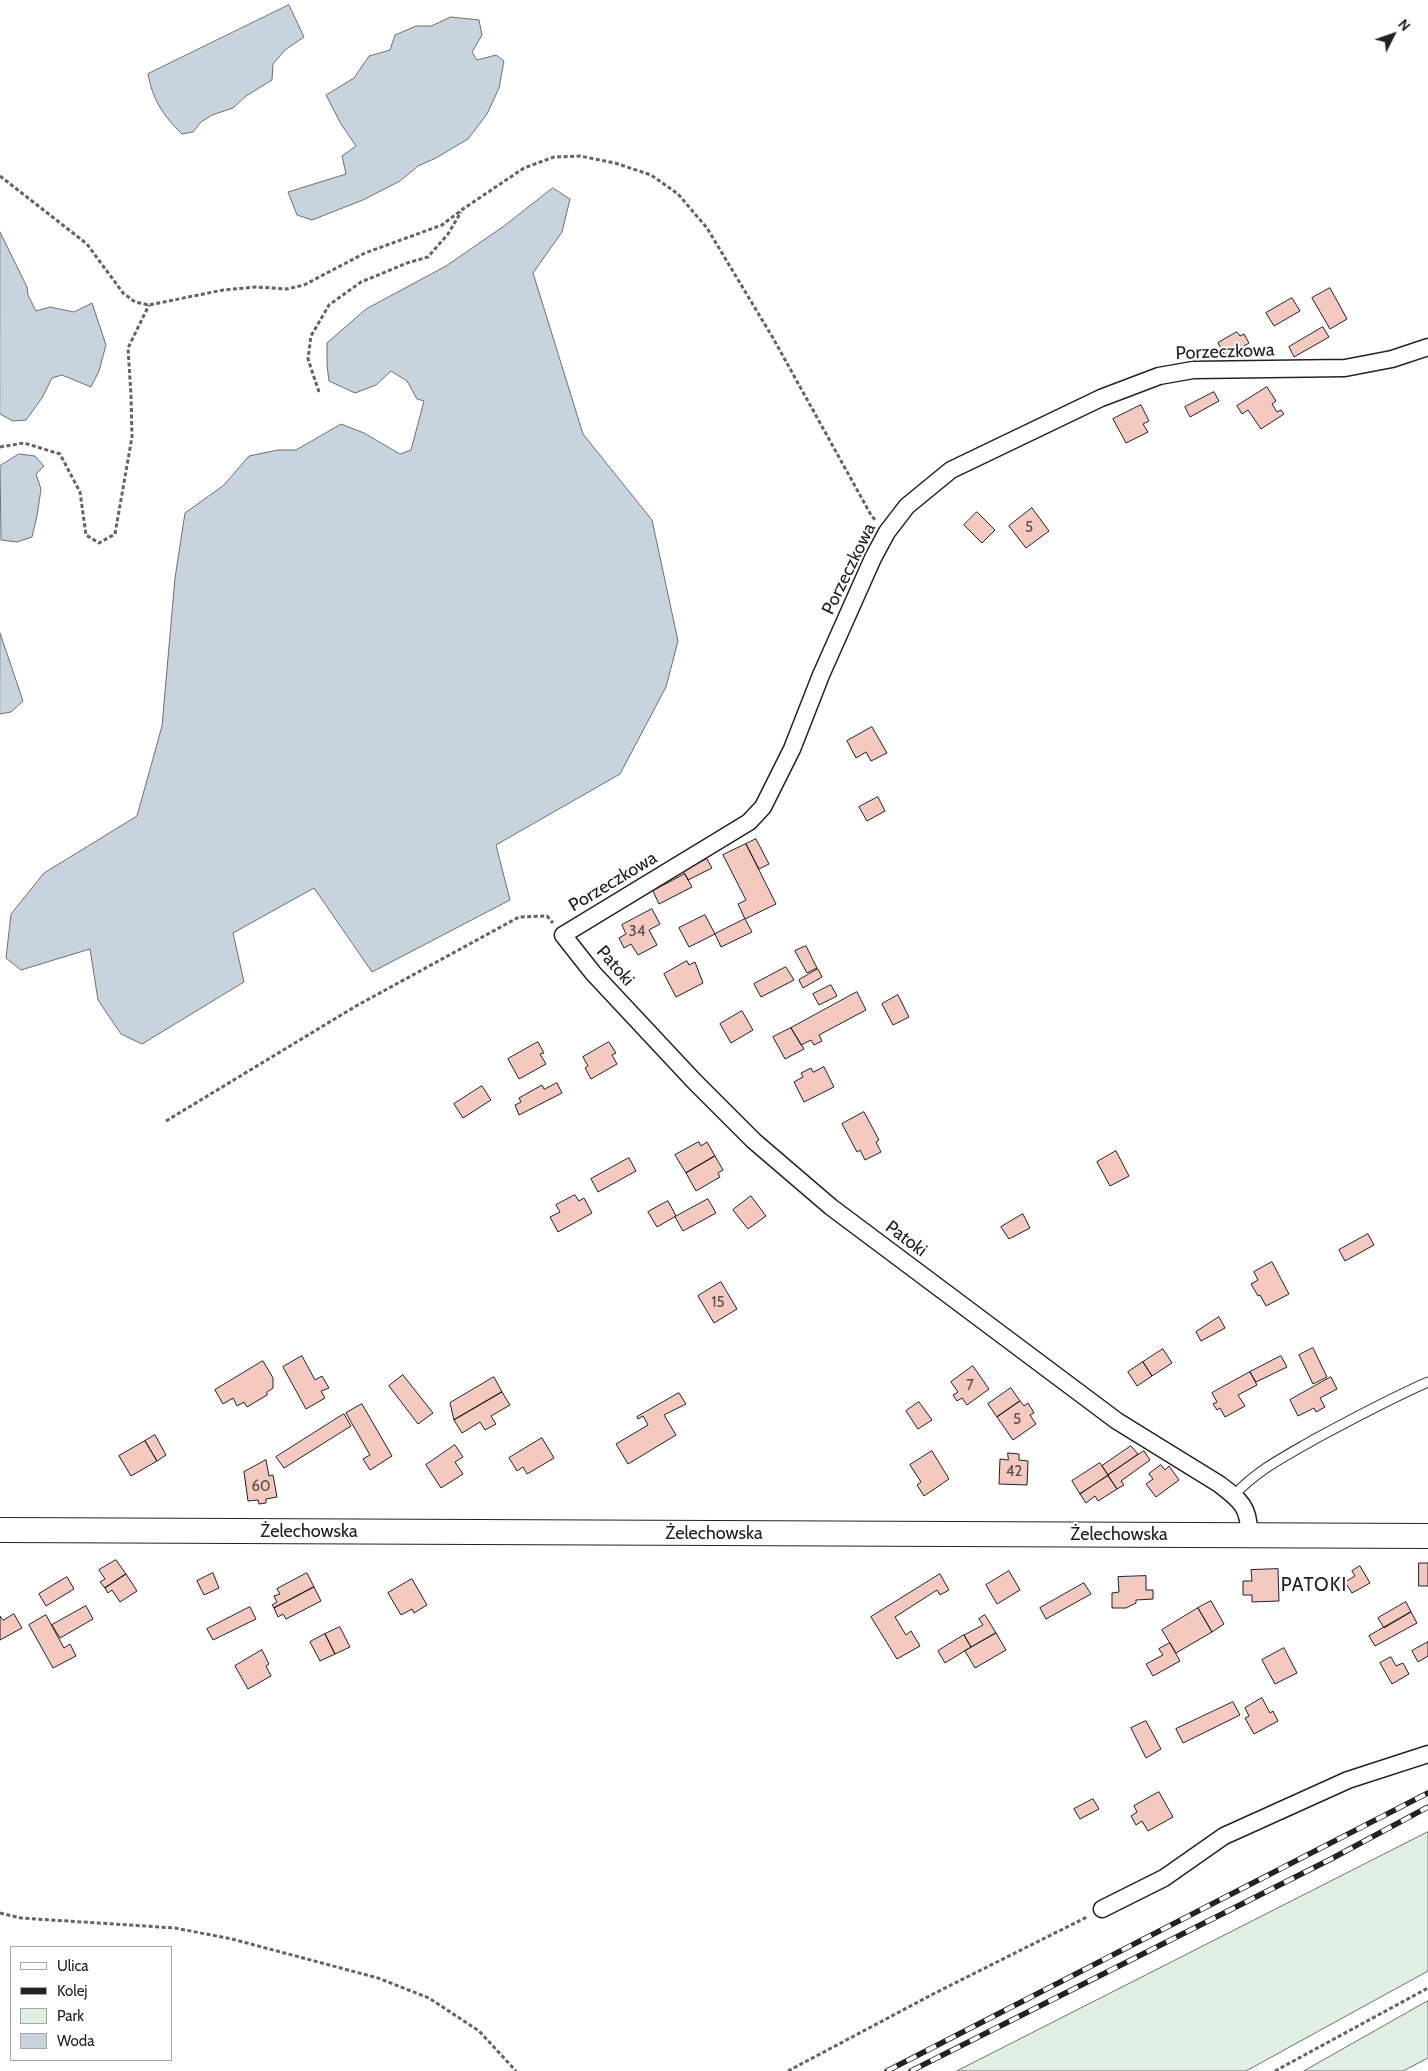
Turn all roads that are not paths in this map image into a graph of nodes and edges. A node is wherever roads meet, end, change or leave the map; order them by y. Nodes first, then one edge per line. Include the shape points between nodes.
1 (1428, 347) edge
2 (563, 935) joint
3 (1428, 1382) edge
4 (1234, 1495) junction
5 (0, 1530) edge
6 (1249, 1536) junction
7 (1428, 1536) edge
8 (1428, 1754) edge
9 (1102, 1909) road end

1 - 2 street, Porzeczkowa via 1392,359 1345,368 1193,370 1159,376 1101,398 951,470 907,506 887,532 821,676 792,750 762,807 749,822
2 - 4 street, Patoki via 593,974 694,1081 754,1141 831,1207 1117,1421
3 - 4 lane via 1386,1400 1278,1460 1251,1477
4 - 6 street, Patoki via 1247,1512
5 - 6 main road, Żelechowska
6 - 7 main road, Żelechowska
8 - 9 street via 1348,1780 1224,1836 1164,1878

